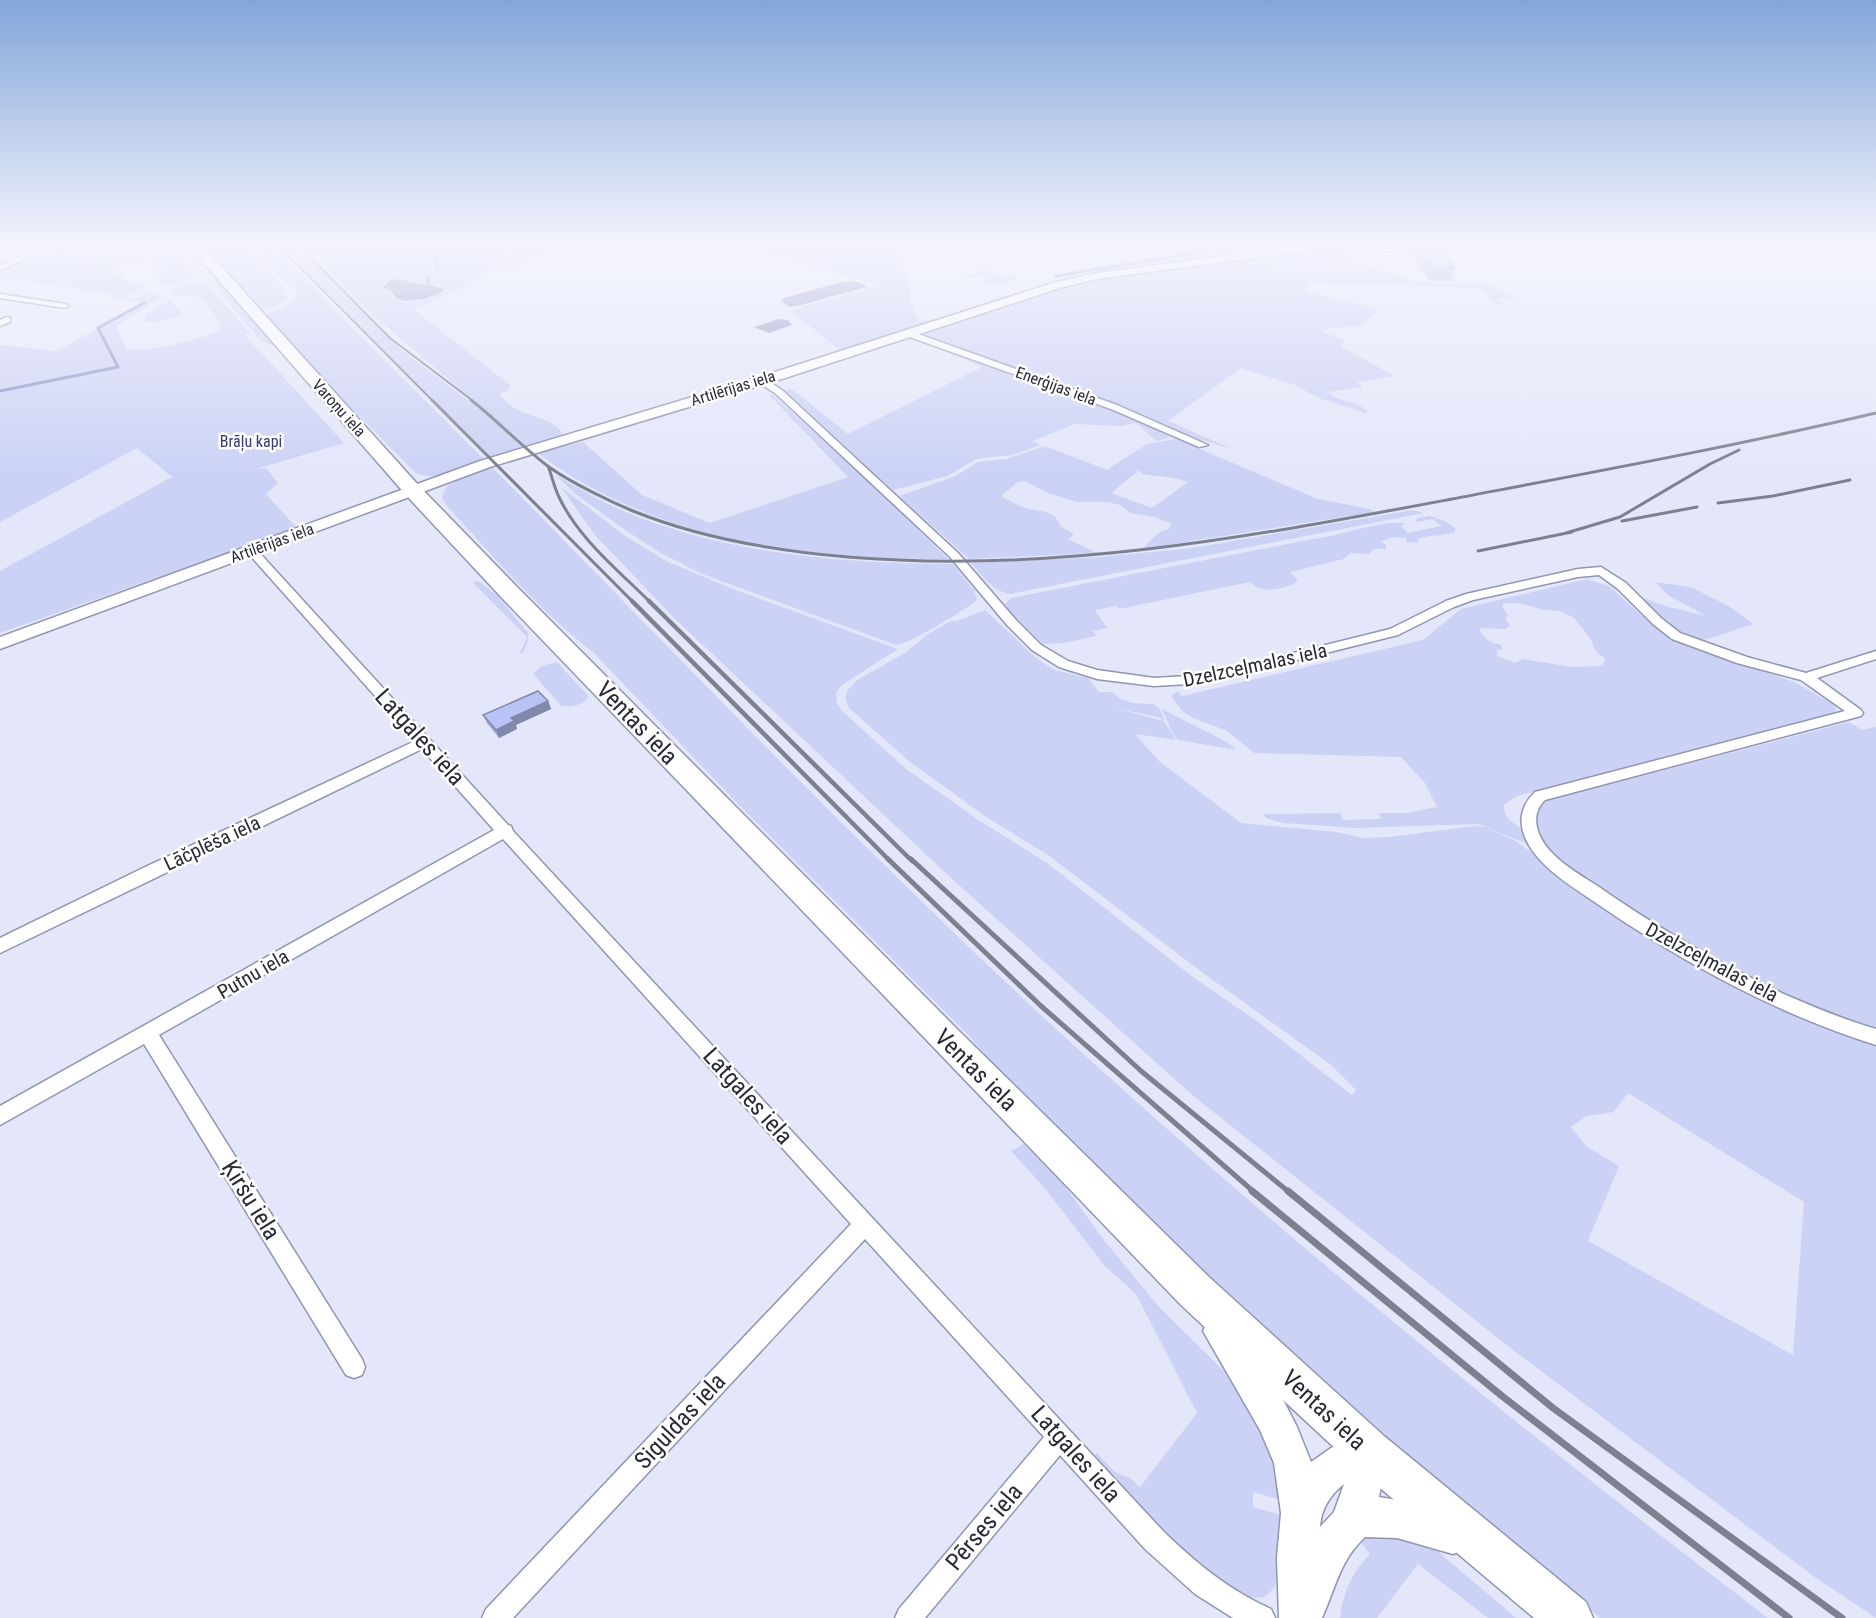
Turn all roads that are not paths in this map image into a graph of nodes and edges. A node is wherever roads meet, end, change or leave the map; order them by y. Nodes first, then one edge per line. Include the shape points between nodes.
1 (261, 320) edge
2 (949, 320) edge
3 (907, 333) junction
4 (761, 380) junction
5 (1203, 445) dead end
6 (413, 491) junction
7 (252, 551) junction
8 (0, 643) edge
9 (1876, 655) edge
10 (1806, 677) junction
11 (425, 742) junction
12 (506, 830) junction
13 (0, 946) edge
14 (148, 1034) junction
15 (1876, 1037) edge
16 (0, 1116) edge
17 (865, 1224) junction
18 (1195, 1291) junction
19 (354, 1367) dead end
20 (1060, 1437) junction
21 (1369, 1451) junction
22 (1302, 1514) junction
23 (1348, 1525) junction
24 (1478, 1544) junction
25 (495, 1618) edge
26 (908, 1618) edge
27 (1262, 1618) edge
28 (1301, 1618) edge
29 (1570, 1618) edge

1 - 6 highway, Varoņu iela
2 - 3 street, Artilērijas iela
3 - 4 street, Artilērijas iela
3 - 5 street, Enerģijas iela via 1114,407
4 - 6 street, Artilērijas iela via 485,464
4 - 10 street, Dzelzceļmalas iela via 779,392 954,555 1028,639 1053,659 1080,670 1162,683 1203,680 1384,635 1470,597 1601,571 1676,636 1742,660
6 - 7 street, Artilērijas iela
6 - 18 highway, Ventas iela
7 - 8 street, Artilērijas iela
7 - 11 street, Latgales iela
9 - 10 street
10 - 15 street, Dzelzceļmalas iela via 1856,713 1540,796 1530,805 1531,835 1558,866 1692,954 1807,1012
11 - 12 street, Latgales iela
11 - 13 street, Lāčplēša iela
12 - 14 street, Putnu iela
12 - 17 street, Latgales iela
14 - 16 street, Putnu iela
14 - 19 street, Ķiršu iela
17 - 20 street, Latgales iela
17 - 25 street, Siguldas iela
18 - 21 highway, Ventas iela
18 - 22 main road via 1285,1439 1296,1473
20 - 26 street, Pērses iela
20 - 27 street, Latgales iela via 1188,1574 1232,1605
21 - 22 main road via 1325,1474 1310,1492
21 - 23 main road via 1361,1499
21 - 24 highway, Ventas iela
22 - 28 main road via 1297,1562
23 - 24 main road via 1361,1518 1387,1517 1426,1525
23 - 28 main road via 1328,1552
24 - 29 highway, Ventas iela

